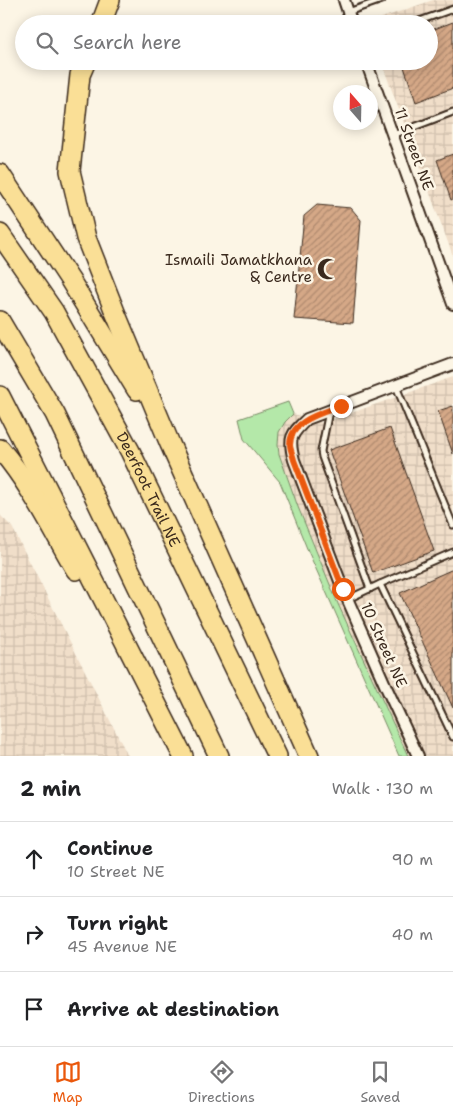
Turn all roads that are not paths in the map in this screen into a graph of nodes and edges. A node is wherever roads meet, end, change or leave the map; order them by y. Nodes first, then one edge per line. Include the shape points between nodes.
1 (110, 0) edge
2 (344, 0) edge
3 (382, 0) edge
4 (453, 9) edge
5 (348, 12) junction
6 (104, 15) edge
7 (349, 15) edge
8 (436, 15) edge
9 (82, 70) edge
10 (369, 70) edge
11 (453, 112) edge
12 (393, 135) junction
13 (0, 174) edge
14 (0, 234) edge
15 (453, 304) edge
16 (0, 321) edge
17 (453, 364) edge
18 (396, 385) junction
19 (0, 396) edge
20 (329, 411) junction
21 (170, 444) junction
22 (0, 449) edge
23 (453, 525) edge
24 (453, 552) edge
25 (380, 584) junction
26 (370, 588) junction
27 (348, 599) junction
28 (153, 698) junction
29 (453, 737) edge
30 (183, 756) edge
31 (220, 756) edge
32 (277, 756) edge
33 (309, 756) edge
34 (418, 756) edge

1 - 6 highway
2 - 5 street
3 - 5 lane
4 - 8 lane
5 - 7 street
9 - 21 highway via 70,171 86,238
10 - 12 street, 11 Street NE
11 - 12 lane
12 - 15 street, 11 Street NE
13 - 21 highway via 70,280
14 - 32 highway, Deerfoot Trail NE via 54,312 130,451
16 - 31 highway via 58,421
17 - 18 street
18 - 20 street
18 - 23 lane
19 - 28 highway
20 - 26 lane via 322,457
20 - 27 street, 10 Street NE via 307,419 294,432 290,444
21 - 33 highway
22 - 28 highway via 31,491 118,645
24 - 25 lane
25 - 26 lane
25 - 29 lane
26 - 27 lane
27 - 34 street, 10 Street NE
28 - 30 highway

